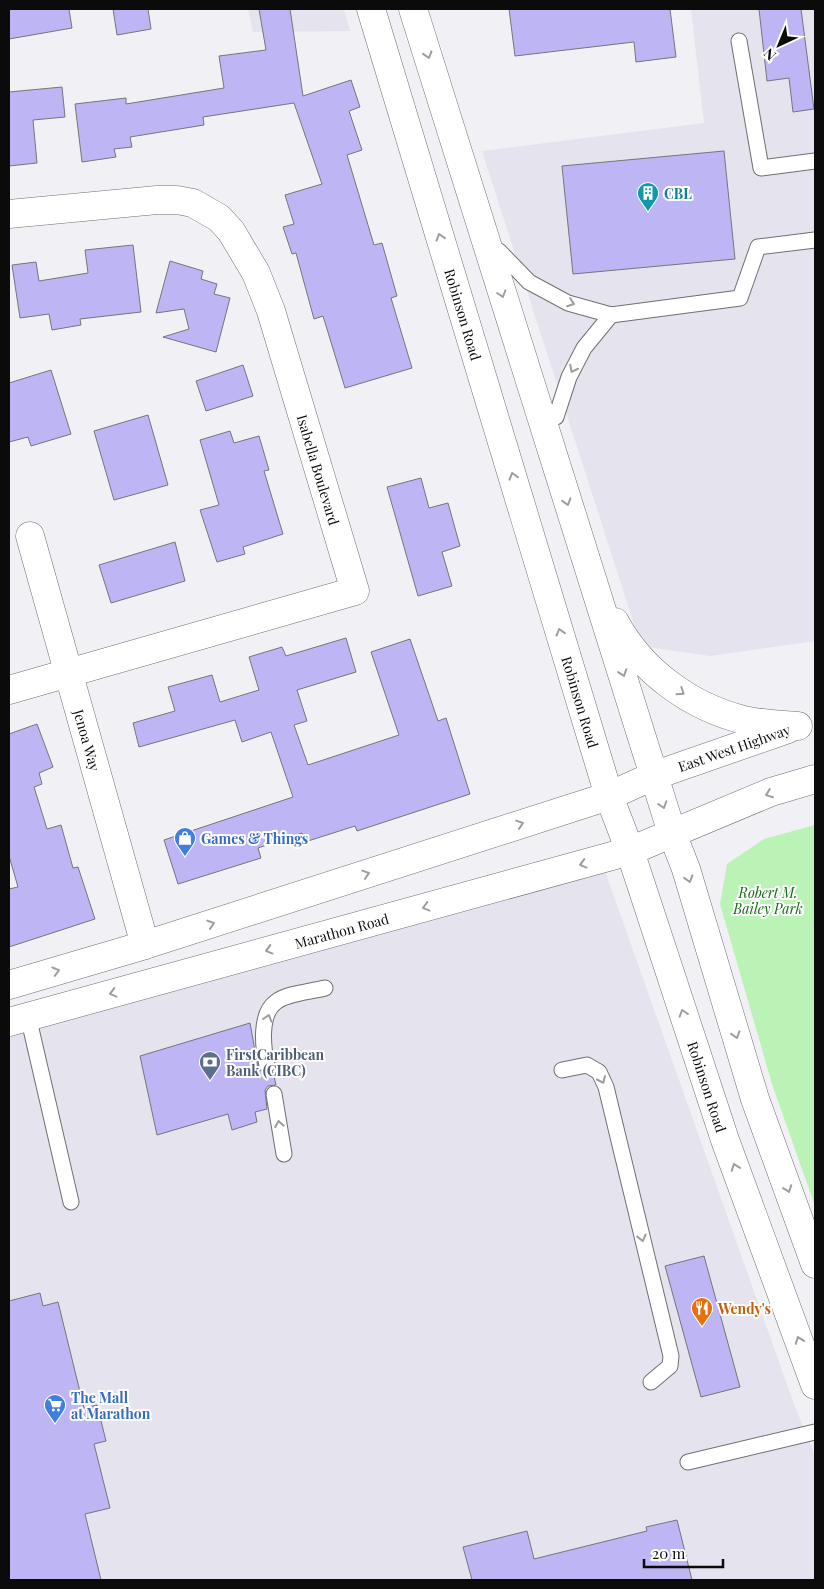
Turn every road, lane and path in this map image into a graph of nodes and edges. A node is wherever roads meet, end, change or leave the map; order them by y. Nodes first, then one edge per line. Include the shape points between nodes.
1 (371, 9) edge
2 (413, 9) edge
3 (739, 41) dead end
4 (815, 161) edge
5 (9, 214) edge
6 (815, 240) edge
7 (488, 252) junction
8 (611, 315) junction
9 (542, 422) junction
10 (30, 536) dead end
11 (589, 572) junction
12 (68, 674) junction
13 (9, 690) edge
14 (806, 724) edge
15 (653, 776) junction
16 (815, 779) edge
17 (610, 796) junction
18 (672, 833) junction
19 (630, 851) junction
20 (145, 945) junction
21 (9, 985) edge
22 (325, 988) dead end
23 (18, 1019) edge
24 (267, 1065) dead end
25 (562, 1070) dead end
26 (274, 1094) dead end
27 (284, 1154) dead end
28 (71, 1202) dead end
29 (815, 1264) edge
30 (650, 1382) dead end
31 (815, 1385) edge
32 (815, 1432) edge
33 (688, 1462) dead end

17 -> 1 main road, Robinson Road
2 -> 7 main road
3 - 4 lane via 761,168
5 - 12 main road, Isabella Boulevard via 177,200 205,209 232,231 256,273 271,311 355,591
6 - 8 lane via 758,247 740,298
7 -> 8 lane via 499,251 530,282 568,303
7 -> 9 main road
8 -> 9 lane via 584,348 569,377 556,417
9 -> 11 main road
10 - 12 main road, Jenoa Way
11 -> 14 main road via 618,627 639,657 676,689 742,720
11 -> 15 main road via 643,733
12 - 13 main road, Isabella Boulevard
12 - 20 main road, Jenoa Way
14 - 15 main road, East West Highway
15 - 17 main road
15 -> 18 main road
16 -> 18 main road via 771,792
17 - 19 main road, Robinson Road
20 -> 17 main road
18 - 19 main road, Marathon Road
18 -> 29 main road via 686,869 755,1099
19 -> 23 main road, Marathon Road
31 -> 19 main road, Robinson Road via 726,1140
21 -> 20 main road
24 -> 22 lane via 262,1043 274,1002
23 - 28 lane
25 -> 30 lane via 587,1065 599,1072 606,1087 671,1356 670,1366
27 -> 26 lane
32 - 33 lane

